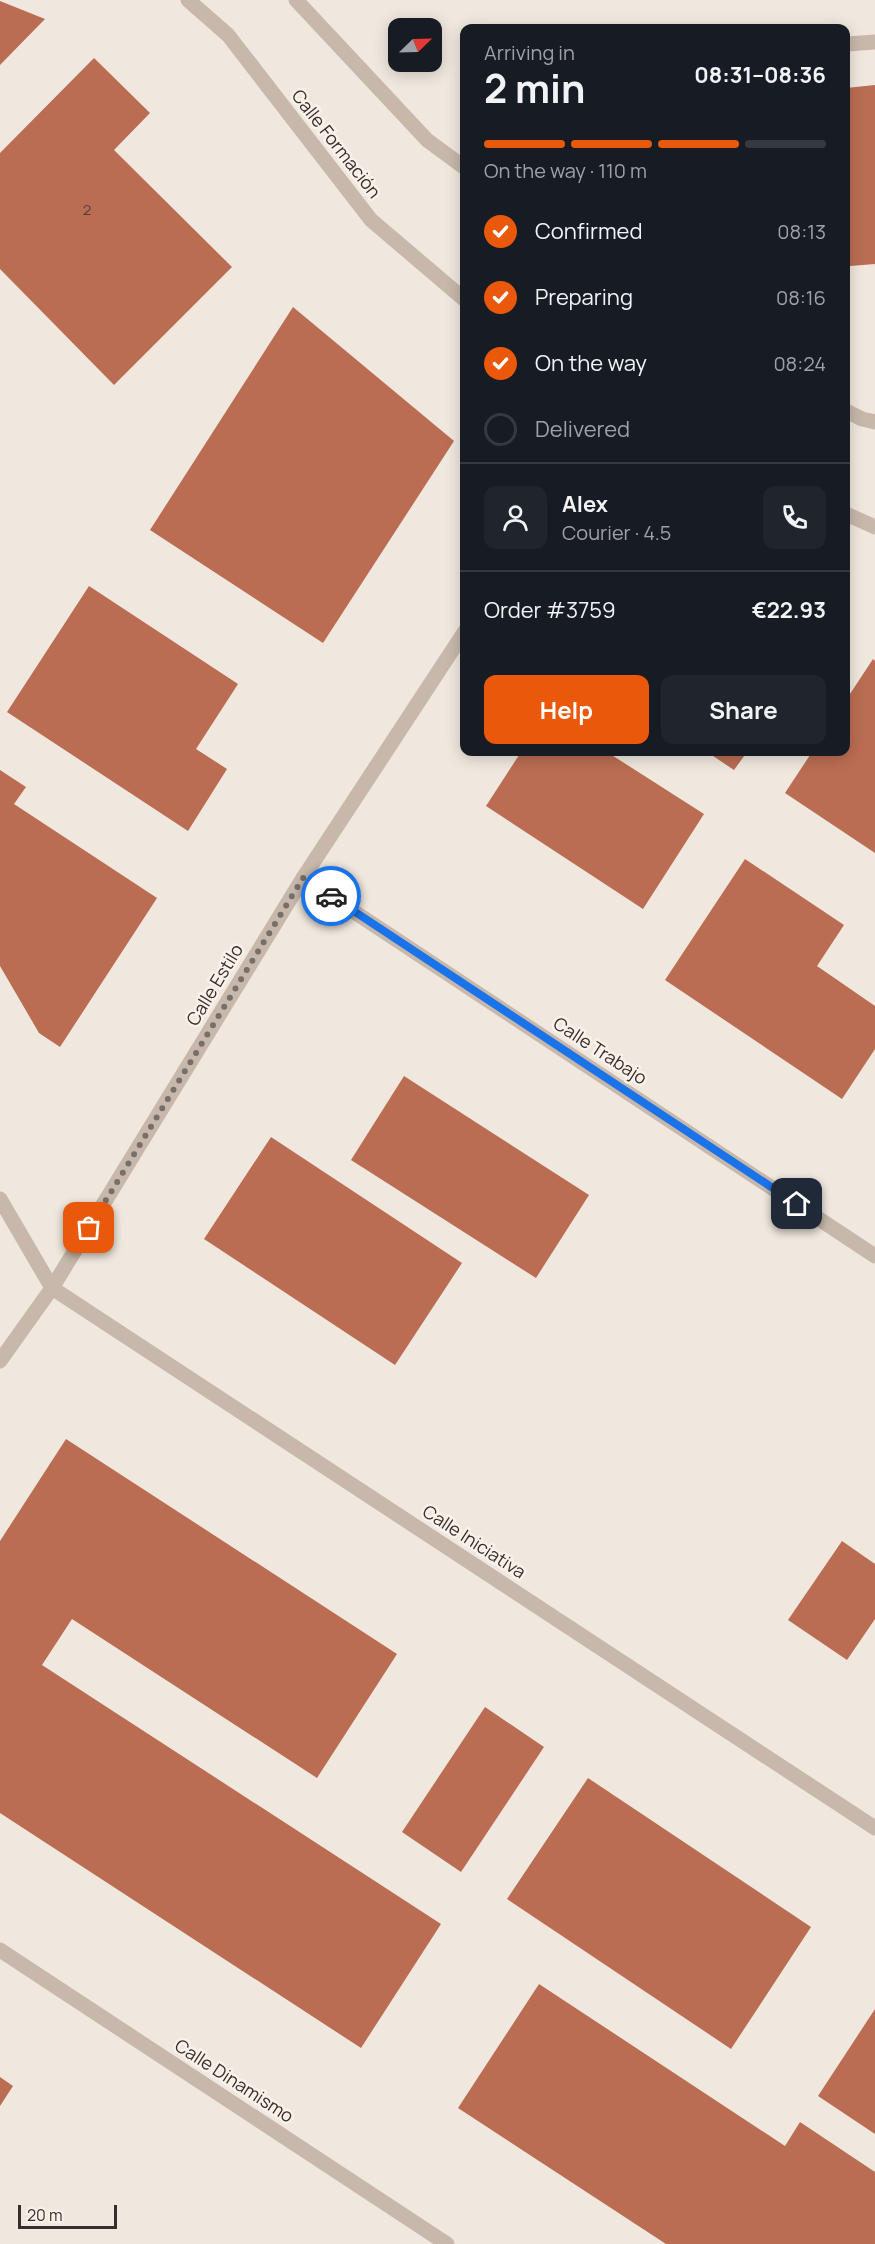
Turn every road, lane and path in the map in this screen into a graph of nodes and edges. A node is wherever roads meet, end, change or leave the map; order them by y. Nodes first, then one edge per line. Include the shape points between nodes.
1 (188, 0) edge
2 (296, 0) edge
3 (875, 42) edge
4 (850, 44) edge
5 (460, 164) edge
6 (460, 296) edge
7 (850, 413) edge
8 (875, 422) edge
9 (850, 516) edge
10 (875, 527) edge
11 (460, 640) edge
12 (303, 878) junction
13 (0, 1199) edge
14 (875, 1256) edge
15 (52, 1288) junction
16 (0, 1361) edge
17 (875, 1828) edge
18 (0, 1950) edge
19 (447, 2244) edge

1 - 6 street, Calle Formación via 228,35 371,220
2 - 5 street via 427,140
3 - 4 street
7 - 8 street
9 - 10 street
11 - 12 street, Calle Estilo
12 - 14 street, Calle Trabajo
12 - 15 street, Calle Estilo
13 - 15 street
15 - 16 street, Calle Estilo
15 - 17 street, Calle Iniciativa
18 - 19 street, Calle Dinamismo

